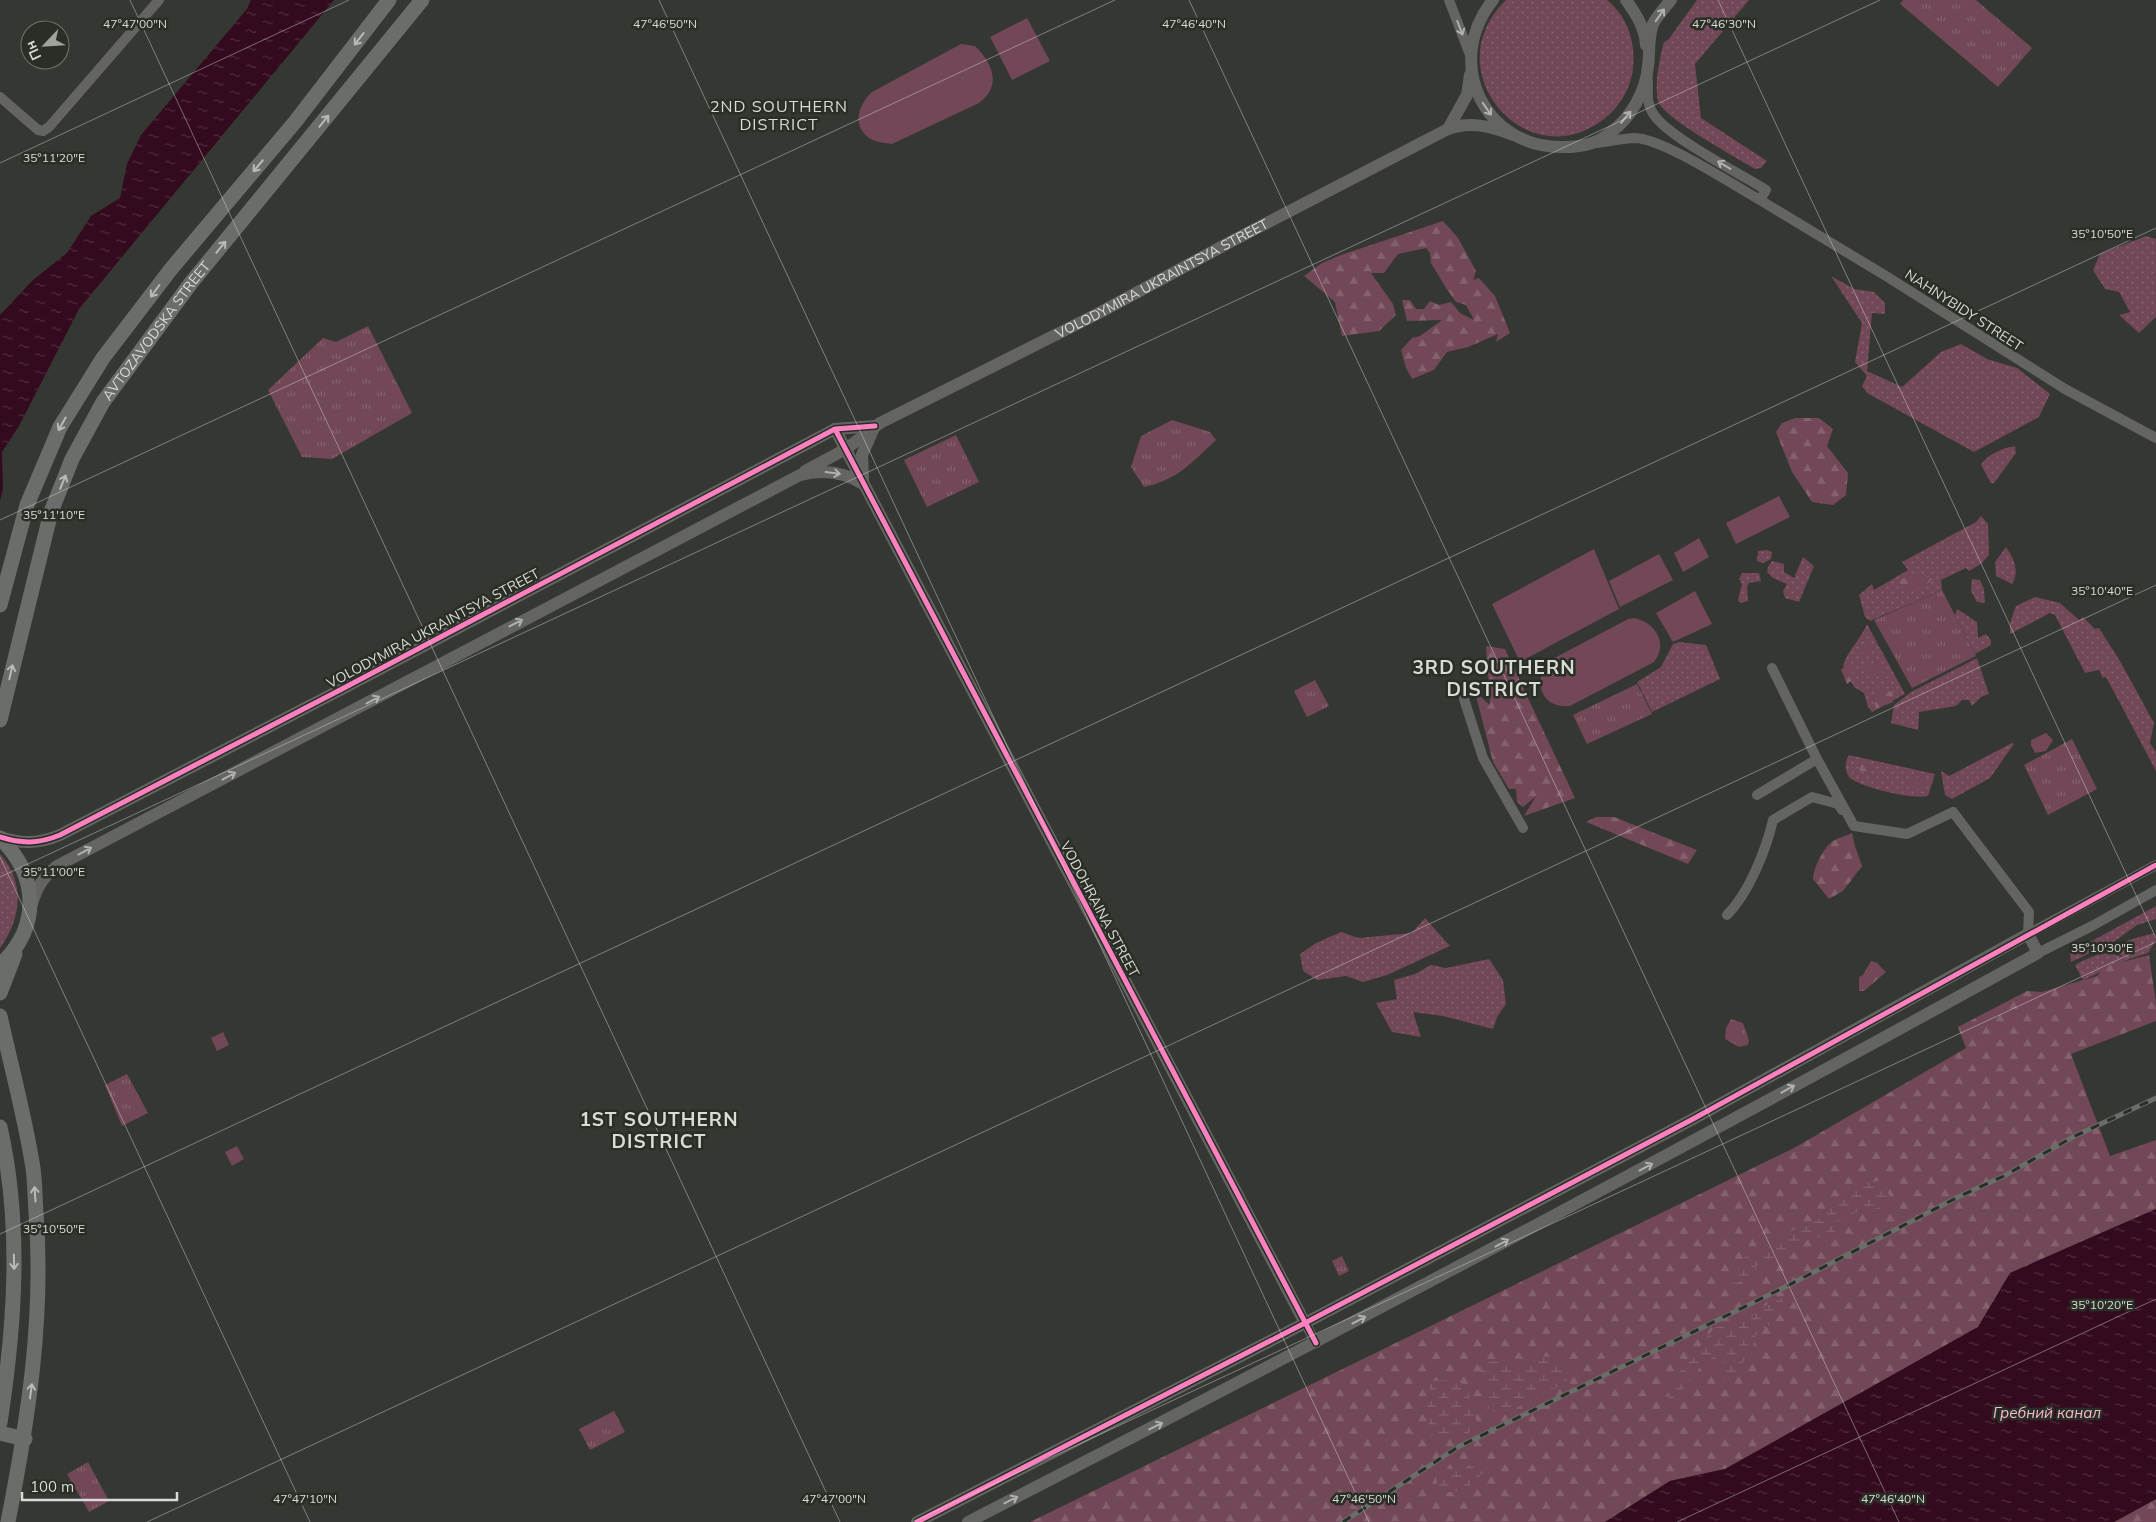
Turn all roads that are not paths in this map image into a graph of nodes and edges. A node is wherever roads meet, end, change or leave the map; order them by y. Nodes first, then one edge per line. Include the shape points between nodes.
1 (159, 0) edge
2 (422, 0) edge
3 (1449, 0) edge
4 (1493, 0) edge
5 (1626, 0) edge
6 (1671, 0) edge
7 (387, 3) edge
8 (406, 21) junction
9 (1470, 55) junction
10 (1648, 65) junction
11 (0, 98) edge
12 (1448, 129) junction
13 (1513, 134) junction
14 (1593, 144) junction
15 (1760, 200) junction
16 (171, 270) junction
17 (191, 283) junction
18 (875, 426) junction
19 (835, 429) junction
20 (2156, 438) edge
21 (846, 449) junction
22 (800, 476) junction
23 (864, 484) junction
24 (0, 605) edge
25 (1772, 668) dead end
26 (1464, 698) dead end
27 (0, 720) edge
28 (1816, 759) junction
29 (1757, 795) dead end
30 (1854, 826) junction
31 (1523, 828) dead end
32 (0, 837) edge
33 (2156, 865) edge
34 (2156, 890) edge
35 (30, 909) junction
36 (1726, 914) dead end
37 (2028, 934) junction
38 (20, 941) junction
39 (2038, 953) junction
40 (0, 965) edge
41 (0, 993) edge
42 (0, 1016) edge
43 (0, 1126) edge
44 (1305, 1323) junction
45 (1316, 1343) junction
46 (0, 1423) edge
47 (0, 1433) edge
48 (25, 1439) junction
49 (8, 1522) edge
50 (917, 1522) edge
51 (968, 1522) edge

1 - 11 street via 43,131
2 - 8 main road, AVTOZAVODSKA STREET
3 -> 9 street
4 - 9 street, VOLODYMIRA UKRAINTSYA STREET via 1474,32
5 - 10 street, VOLODYMIRA UKRAINTSYA STREET via 1646,36
10 -> 6 street, VOLODYMIRA UKRAINTSYA STREET via 1653,25
7 - 8 main road
7 -> 16 main road, AVTOZAVODSKA STREET via 294,122
17 -> 8 main road, AVTOZAVODSKA STREET
9 - 12 street, VOLODYMIRA UKRAINTSYA STREET via 1467,95
9 -> 13 street, VOLODYMIRA UKRAINTSYA STREET via 1472,75 1487,110
14 -> 10 street, VOLODYMIRA UKRAINTSYA STREET via 1611,133 1633,109
15 -> 10 street via 1766,190 1689,144 1654,115 1647,101
12 - 13 street, VOLODYMIRA UKRAINTSYA STREET via 1462,124 1483,125
12 - 18 street, VOLODYMIRA UKRAINTSYA STREET via 1097,314
13 - 14 street, VOLODYMIRA UKRAINTSYA STREET via 1533,144 1552,147
14 - 15 street, NAHNYBIDY STREET via 1636,138 1649,141
15 - 20 street, NAHNYBIDY STREET via 2065,389
16 - 17 main road
16 -> 24 main road, AVTOZAVODSKA STREET via 103,358 60,427 27,505
27 -> 17 main road, AVTOZAVODSKA STREET via 51,512 72,459 104,402
18 - 19 street, VOLODYMIRA UKRAINTSYA STREET
18 - 21 street, VOLODYMIRA UKRAINTSYA STREET
18 - 23 street via 862,455
19 - 21 street, VODOHRAINA STREET
19 - 32 street, VOLODYMIRA UKRAINTSYA STREET via 60,835 28,843
21 - 22 street, VOLODYMIRA UKRAINTSYA STREET via 815,464
21 - 23 street, VODOHRAINA STREET
22 -> 23 street via 830,472 850,476
35 -> 22 street, VOLODYMIRA UKRAINTSYA STREET via 44,876 57,866
23 - 44 street, VODOHRAINA STREET
25 - 28 street
26 - 31 street via 1482,758
28 - 29 street
28 - 30 street
30 - 36 street via 1838,804 1812,797 1773,820 1769,840 1741,899
30 - 37 street via 1907,834 1953,812 2029,912
32 - 35 main road, VOLODYMIRA UKRAINTSYA STREET via 13,850 23,868 29,888
33 - 37 street
34 - 39 street
35 - 38 main road, VOLODYMIRA UKRAINTSYA STREET
37 - 39 street
37 - 44 street via 1693,1119
38 - 40 main road, VOLODYMIRA UKRAINTSYA STREET
38 - 41 main road
45 -> 39 street
48 -> 42 main road via 34,1360 38,1238 33,1168
43 -> 46 main road via 14,1226 14,1298
44 - 45 street, VODOHRAINA STREET
44 - 50 street
51 -> 45 street
47 - 48 main road
48 - 49 main road

